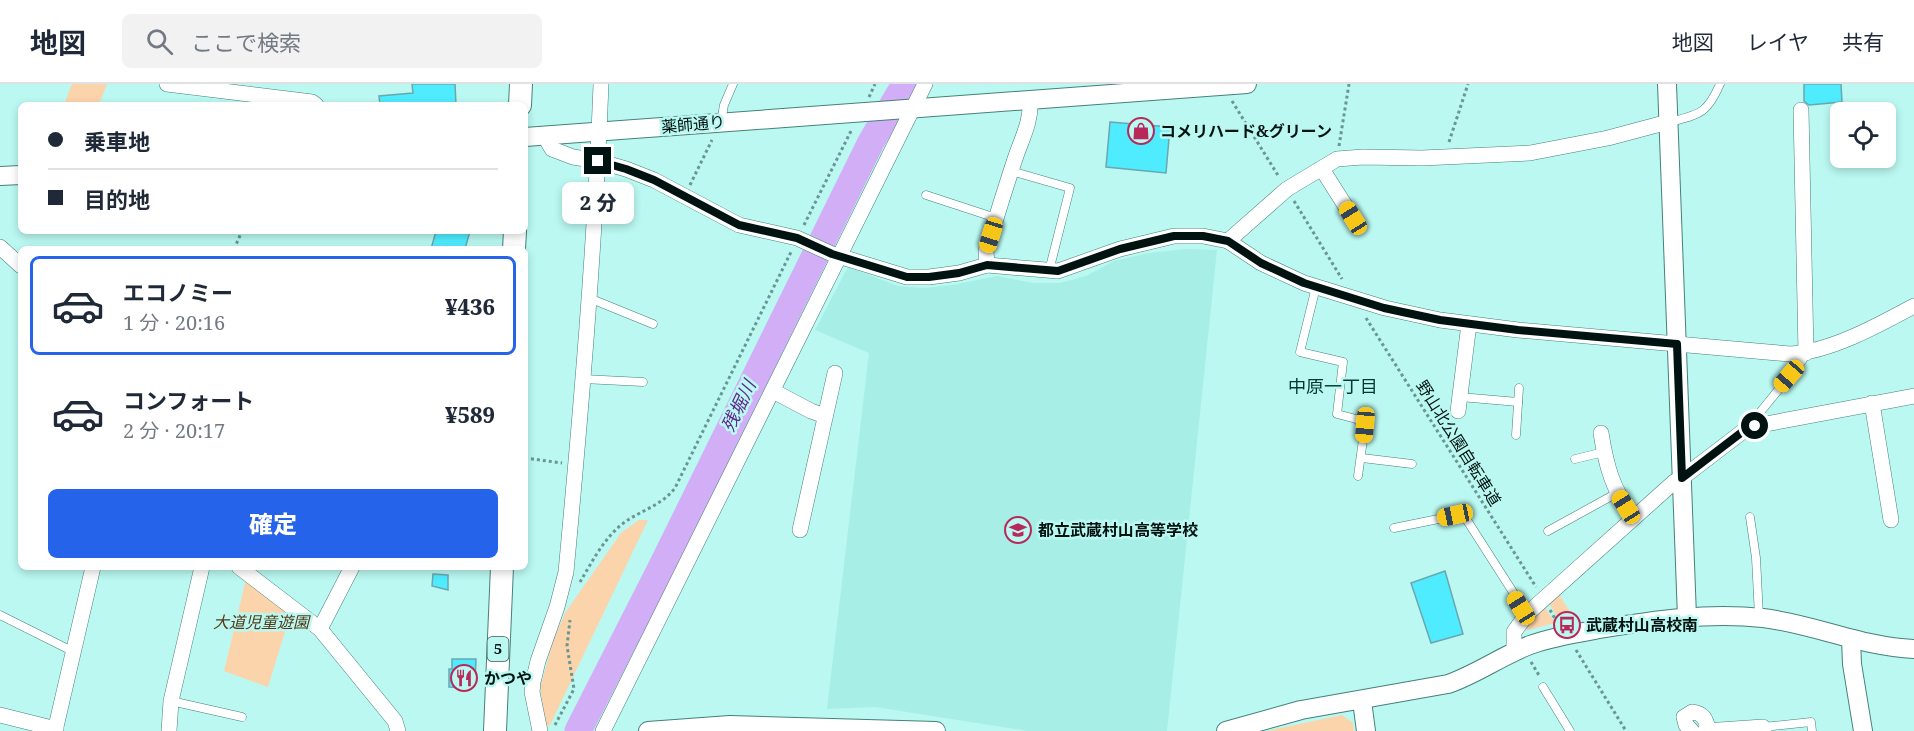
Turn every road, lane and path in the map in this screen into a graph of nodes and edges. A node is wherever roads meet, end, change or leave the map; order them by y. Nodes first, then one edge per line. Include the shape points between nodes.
1 (167, 84) edge
2 (521, 84) edge
3 (600, 84) edge
4 (733, 84) edge
5 (874, 84) edge
6 (925, 84) edge
7 (1247, 84) edge
8 (1349, 84) edge
9 (1468, 84) edge
10 (1667, 84) edge
11 (1720, 84) edge
12 (248, 89) edge
13 (1229, 97) dead end
14 (1030, 100) junction
15 (312, 102) edge
16 (520, 102) edge
17 (910, 108) junction
18 (1801, 110) dead end
19 (862, 112) junction
20 (1668, 122) junction
21 (718, 129) junction
22 (599, 132) junction
23 (528, 137) edge
24 (544, 137) junction
25 (1444, 157) junction
26 (1337, 159) junction
27 (598, 161) junction
28 (1322, 169) junction
29 (1011, 171) junction
30 (18, 175) edge
31 (0, 176) edge
32 (1283, 184) dead end
33 (926, 195) dead end
34 (1290, 195) dead end
35 (684, 197) junction
36 (997, 218) junction
37 (1353, 218) dead end
38 (800, 239) junction
39 (1228, 241) junction
40 (0, 247) edge
41 (836, 255) junction
42 (18, 262) edge
43 (987, 265) junction
44 (1049, 271) junction
45 (1344, 283) dead end
46 (1316, 287) junction
47 (589, 298) junction
48 (1914, 306) edge
49 (1365, 315) dead end
50 (653, 324) dead end
51 (1469, 324) junction
52 (1677, 344) junction
53 (1806, 353) junction
54 (835, 373) dead end
55 (583, 379) junction
56 (643, 382) dead end
57 (1520, 388) dead end
58 (774, 391) junction
59 (1914, 396) edge
60 (1518, 402) junction
61 (1872, 403) junction
62 (1459, 404) joint
63 (825, 416) junction
64 (1746, 429) junction
65 (1600, 433) dead end
66 (1516, 435) dead end
67 (1604, 452) junction
68 (528, 458) edge
69 (1362, 458) junction
70 (1575, 459) dead end
71 (1413, 464) dead end
72 (576, 465) junction
73 (1359, 476) dead end
74 (1682, 478) junction
75 (1617, 493) junction
76 (1634, 517) junction
77 (1750, 517) dead end
78 (1891, 520) dead end
79 (1394, 528) dead end
80 (800, 530) dead end
81 (1548, 531) dead end
82 (92, 570) edge
83 (201, 570) edge
84 (243, 570) edge
85 (350, 570) edge
86 (502, 570) edge
87 (578, 585) dead end
88 (1539, 593) dead end
89 (1546, 604) dead end
90 (1527, 614) junction
91 (0, 615) edge
92 (571, 615) dead end
93 (1687, 617) junction
94 (1759, 618) junction
95 (1558, 624) dead end
96 (320, 629) junction
97 (1851, 639) junction
98 (1573, 647) dead end
99 (1914, 649) edge
100 (74, 652) junction
101 (1521, 654) junction
102 (1543, 687) joint
103 (1362, 700) junction
104 (171, 701) junction
105 (0, 715) edge
106 (242, 717) dead end
107 (1763, 729) edge
108 (56, 730) edge
109 (546, 730) edge
110 (169, 731) edge
111 (399, 731) edge
112 (495, 731) edge
113 (603, 731) edge
114 (648, 731) edge
115 (936, 731) edge
116 (1226, 731) edge
117 (1366, 731) edge
118 (1570, 731) edge
119 (1626, 731) edge
120 (1692, 731) edge
121 (1707, 731) edge
122 (1812, 731) edge
123 (1863, 731) edge

1 - 12 street
2 - 16 main road
3 - 22 street
4 - 21 lane
5 - 19 path
6 - 17 street
7 - 14 street, 薬師通り
8 - 26 path
9 - 25 path
10 - 20 street
11 - 20 lane via 1712,103 1698,114
12 - 15 street
13 - 32 path
14 - 17 street, 薬師通り
14 - 29 street via 1030,116
17 - 19 street, 薬師通り
17 - 41 street
18 - 53 street
19 - 21 street, 薬師通り
19 - 38 path
20 - 25 street via 1530,153
20 - 52 street
21 - 22 street, 薬師通り
21 - 35 path
22 - 24 street, 薬師通り
22 - 27 street
23 - 24 street, 薬師通り
24 - 27 street via 552,149 573,158
25 - 26 street
26 - 28 street
27 - 35 street via 654,180
27 - 47 street
28 - 37 street
28 - 39 street via 1287,189
29 - 36 street
29 - 44 lane via 1070,188
30 - 31 street
33 - 36 lane
34 - 45 path
35 - 38 street via 739,225
36 - 43 street via 986,252
38 - 41 street
38 - 87 path via 675,488 668,498 624,523 596,555
39 - 44 street via 1174,236
39 - 46 street via 1261,263
40 - 42 street
41 - 43 street via 907,277 959,273
41 - 58 street
43 - 44 street
46 - 51 street via 1384,308
46 - 69 lane via 1300,352 1343,362 1337,414 1365,425
47 - 50 lane
47 - 55 street
48 - 53 street via 1881,324
49 - 88 path, 野山北公園自転車道
51 - 52 street
51 - 62 street
52 - 53 street
52 - 74 street
53 - 64 lane
54 - 63 street
55 - 56 lane
55 - 72 street
57 - 60 lane
58 - 63 street
58 - 113 street
59 - 61 street
60 - 62 lane
60 - 66 lane
61 - 64 street
61 - 78 street
63 - 80 street
64 - 74 street
65 - 67 street
67 - 70 lane
67 - 75 street
68 - 72 path
69 - 71 lane
69 - 73 lane
72 - 109 street via 566,573 533,682 532,692
74 - 76 street
74 - 93 street
75 - 76 street
75 - 81 lane
76 - 90 street
77 - 94 lane
79 - 90 lane via 1462,514
82 - 100 street
83 - 104 street
84 - 96 street
85 - 96 street
86 - 112 main road, 5
89 - 95 path
90 - 101 street via 1514,632
91 - 100 lane
92 - 109 path via 567,646 574,689
93 - 94 street
93 - 101 street via 1560,636 1532,644
94 - 97 street
96 - 111 street
97 - 99 street
97 - 123 street
98 - 119 path
100 - 108 street
101 - 102 path
101 - 103 street via 1448,684
102 - 118 lane
103 - 116 street via 1301,710
103 - 117 street
104 - 106 lane
104 - 110 street
105 - 108 street
107 - 121 street
107 - 122 lane via 1811,722
114 - 115 street via 730,725
120 - 121 street via 1684,717 1692,712 1705,719

